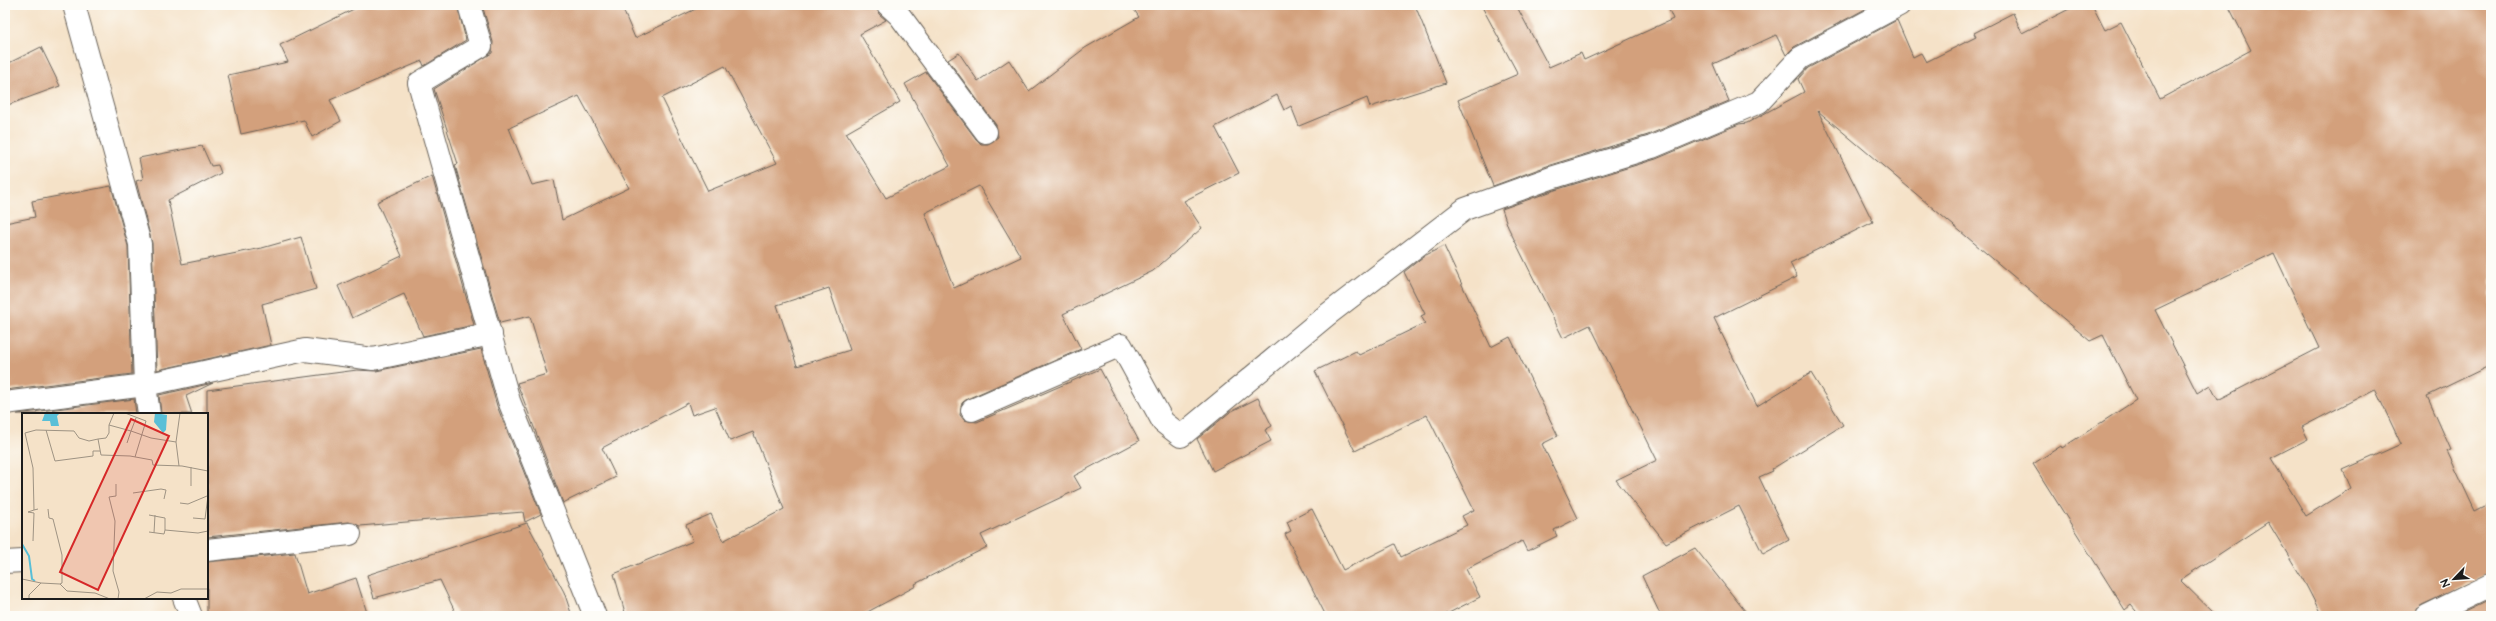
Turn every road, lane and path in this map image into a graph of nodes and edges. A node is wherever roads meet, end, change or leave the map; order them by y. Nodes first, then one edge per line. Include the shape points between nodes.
1 (74, 5) edge
2 (469, 5) edge
3 (888, 5) edge
4 (1899, 5) edge
5 (986, 132) dead end
6 (490, 334) junction
7 (145, 385) junction
8 (5, 403) edge
9 (972, 410) dead end
10 (149, 413) edge
11 (350, 534) dead end
12 (208, 550) edge
13 (22, 561) edge
14 (5, 562) edge
15 (2491, 585) edge
16 (184, 599) edge
17 (191, 616) edge
18 (595, 616) edge
19 (2427, 616) edge

1 - 7 street via 140,244
2 - 6 street via 480,46 419,83
3 - 5 street via 900,16
4 - 9 street via 1800,58 1759,102 1652,147 1552,178 1465,209 1327,314 1181,436 1163,422 1121,345
6 - 7 street via 374,359 305,350
6 - 18 street via 509,401
7 - 8 street
7 - 10 street
11 - 12 street
13 - 14 street
15 - 19 street
16 - 17 street

